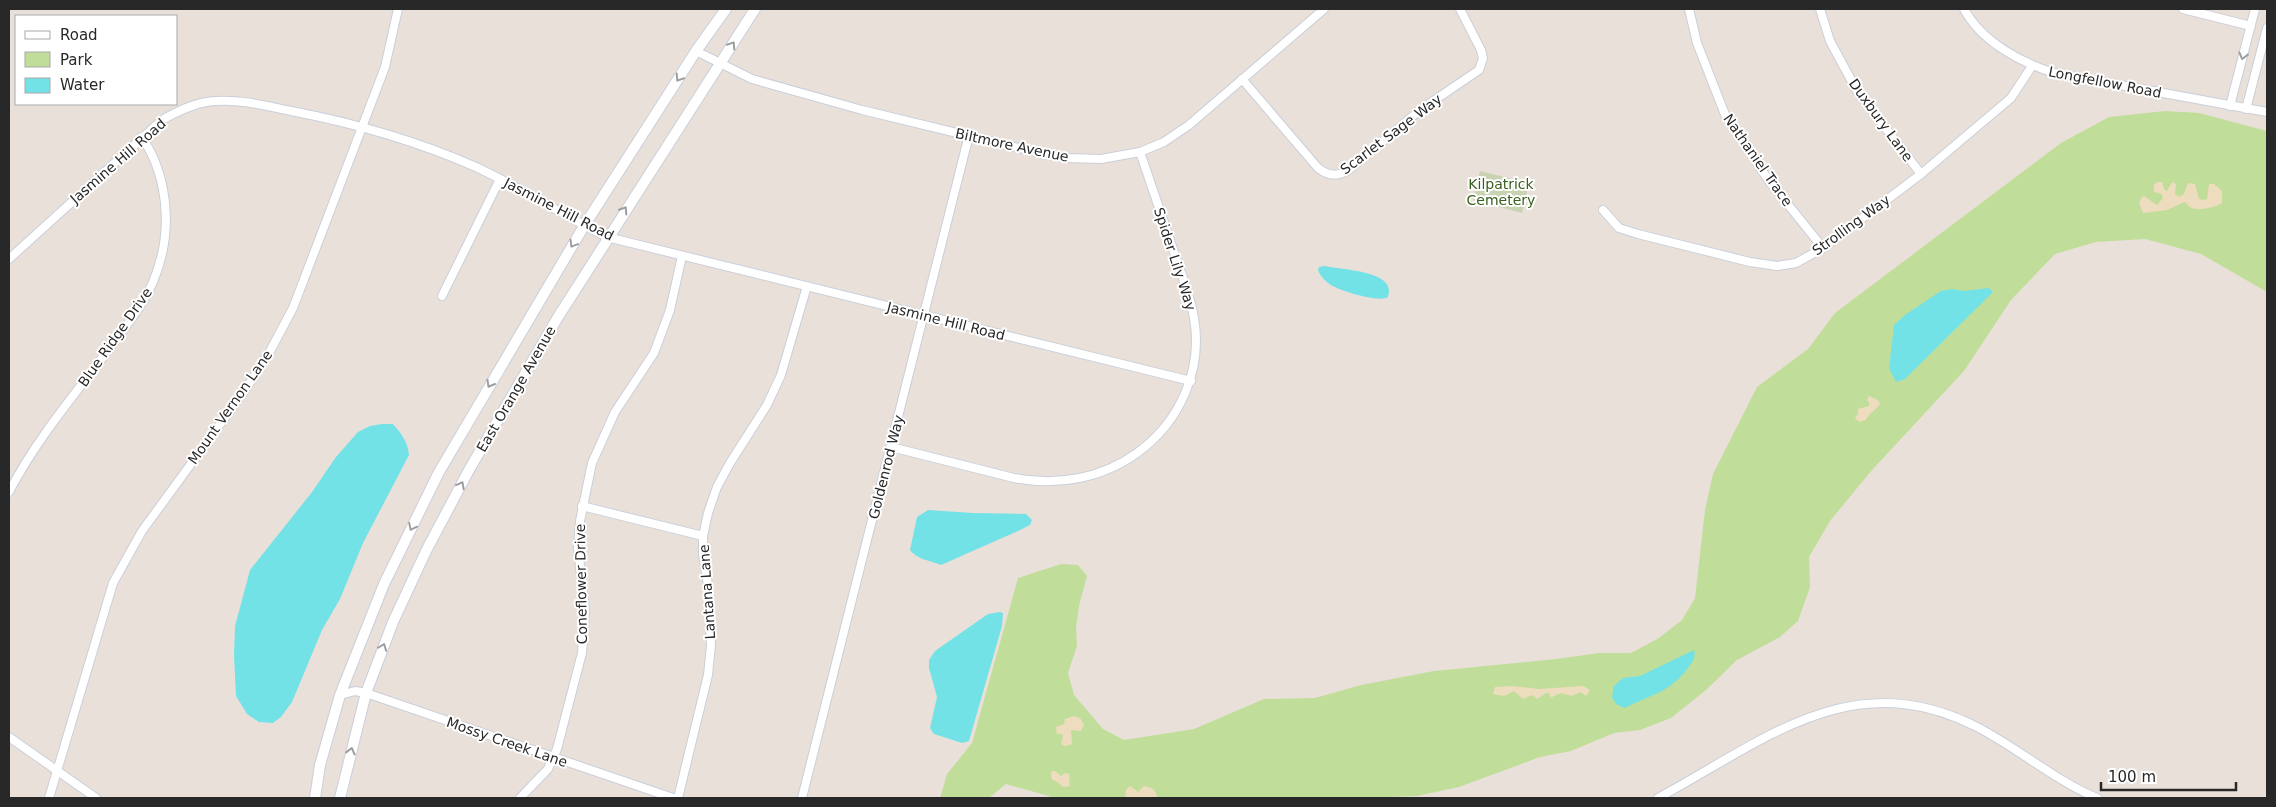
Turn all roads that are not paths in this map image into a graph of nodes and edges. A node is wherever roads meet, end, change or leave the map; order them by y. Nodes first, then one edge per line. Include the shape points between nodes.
1 (398, 9) edge
2 (726, 9) edge
3 (755, 9) edge
4 (1324, 9) edge
5 (1460, 9) edge
6 (1689, 9) edge
7 (1820, 9) edge
8 (1964, 9) edge
9 (2183, 9) edge
10 (2255, 9) edge
11 (2251, 26) junction
12 (2267, 28) edge
13 (2266, 39) edge
14 (696, 51) junction
15 (719, 64) junction
16 (2032, 66) junction
17 (1242, 79) junction
18 (2230, 106) junction
19 (2246, 109) junction
20 (2267, 112) edge
21 (362, 127) junction
22 (968, 135) junction
23 (141, 137) junction
24 (1140, 152) junction
25 (1921, 174) junction
26 (500, 178) junction
27 (1603, 210) dead end
28 (584, 226) junction
29 (607, 237) junction
30 (1823, 248) junction
31 (682, 256) junction
32 (9, 259) edge
33 (806, 286) junction
34 (442, 296) dead end
35 (924, 315) junction
36 (1191, 381) junction
37 (891, 447) junction
38 (9, 492) edge
39 (582, 506) junction
40 (703, 536) junction
41 (366, 693) junction
42 (340, 695) junction
43 (9, 736) edge
44 (553, 758) junction
45 (58, 770) junction
46 (50, 798) edge
47 (96, 798) edge
48 (315, 798) edge
49 (340, 798) edge
50 (520, 798) edge
51 (673, 798) edge
52 (678, 798) edge
53 (802, 798) edge
54 (1658, 798) edge
55 (2097, 798) edge

1 - 21 street, Mount Vernon Lane via 385,67
2 - 14 street, East Orange Avenue
15 -> 3 street, East Orange Avenue
4 - 17 street, Biltmore Avenue
5 - 17 street, Scarlet Sage Way via 1481,50 1483,58 1479,70 1427,104 1338,176 1326,174 1318,168
6 - 30 street, Nathaniel Trace via 1697,43 1726,117 1770,181
7 - 25 street, Duxbury Lane via 1830,41 1857,90
8 - 16 street, Longfellow Road via 1992,41
9 - 11 street
10 - 11 street
11 -> 18 street
12 - 13 street
13 - 19 street
14 - 15 street, Biltmore Avenue
14 -> 28 street, East Orange Avenue
15 - 22 street, Biltmore Avenue via 752,79
29 -> 15 street, East Orange Avenue
16 - 18 street, Longfellow Road via 2054,73
16 - 25 street, Strolling Way via 2011,98
17 - 24 street, Biltmore Avenue via 1176,135
18 - 19 street, Longfellow Road
19 - 20 street, Longfellow Road
21 - 23 street, Jasmine Hill Road via 252,104 214,101 172,114
21 - 26 street, Jasmine Hill Road via 447,155
21 - 45 street, Mount Vernon Lane via 301,291 281,332 246,390 142,531 113,583
22 - 24 street, Biltmore Avenue via 1068,158 1100,159
22 - 35 street, Goldenrod Way
23 - 32 street, Jasmine Hill Road
23 - 38 street, Blue Ridge Drive via 154,159 164,197 166,226 156,276 141,305 30,454
24 - 36 street, Spider Lily Way via 1194,317 1196,353
25 - 30 street, Strolling Way
26 - 28 street, Jasmine Hill Road
26 - 34 street
27 - 30 street, Strolling Way via 1619,228 1750,262 1777,266 1796,263
28 - 29 street, Jasmine Hill Road
28 -> 42 street, East Orange Avenue via 439,472 384,584
29 - 31 street, Jasmine Hill Road
41 -> 29 street, East Orange Avenue via 393,622 426,551 469,470
31 - 33 street, Jasmine Hill Road
31 - 39 street, Coneflower Drive via 663,331 654,353 630,387 601,439
33 - 35 street, Jasmine Hill Road
33 - 40 street, Lantana Lane via 781,375 767,405 717,487
35 - 36 street, Jasmine Hill Road
35 - 37 street, Goldenrod Way
36 - 37 street, Spider Lily Way via 1178,410 1156,437 1129,459 1091,476 1033,481
37 - 53 street, Goldenrod Way
39 - 40 street
39 - 44 street, Coneflower Drive via 578,548 584,611 582,653
40 - 52 street, Lantana Lane via 711,646 708,675
41 - 42 street, Mossy Creek Lane via 355,691
41 - 44 street, Mossy Creek Lane
49 -> 41 street, East Orange Avenue
42 - 48 street, East Orange Avenue via 320,766
43 - 45 street
44 - 50 street, Coneflower Drive via 548,769
44 - 51 street, Mossy Creek Lane
45 - 46 street, Mount Vernon Lane
45 - 47 street
54 - 55 street via 1797,721 1845,706 1878,703 1920,707 1965,721

